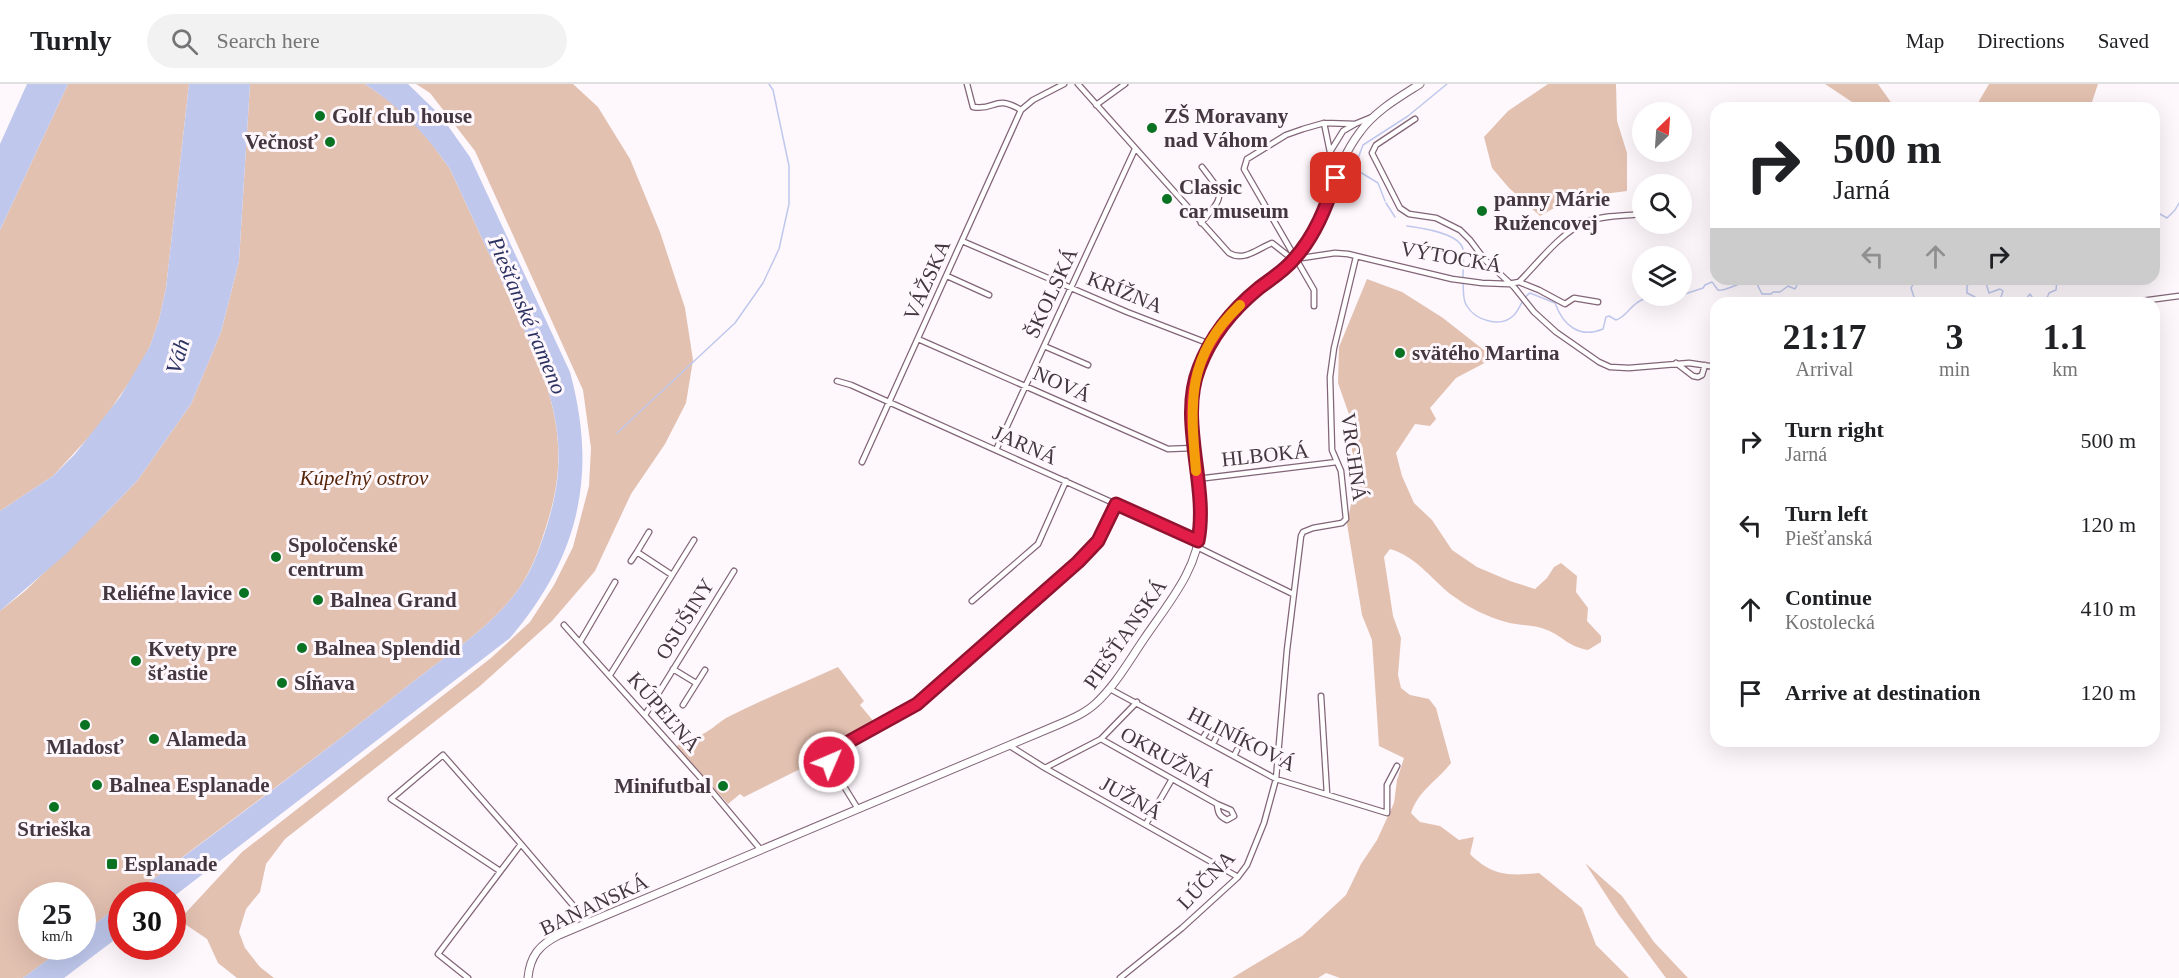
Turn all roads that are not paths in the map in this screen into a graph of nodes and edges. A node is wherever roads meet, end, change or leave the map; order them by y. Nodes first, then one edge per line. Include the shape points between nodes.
1 (968, 84) edge
2 (1064, 84) edge
3 (1078, 84) edge
4 (1125, 84) edge
5 (1420, 84) edge
6 (1096, 105) junction
7 (1021, 110) junction
8 (1375, 116) junction
9 (1415, 119) dead end
10 (1324, 123) junction
11 (1354, 124) junction
12 (1135, 149) junction
13 (1330, 152) junction
14 (1202, 167) dead end
15 (1338, 172) junction
16 (1632, 215) edge
17 (1201, 223) junction
18 (962, 241) junction
19 (1356, 257) junction
20 (1295, 259) junction
21 (947, 276) junction
22 (1519, 282) junction
23 (1508, 284) junction
24 (1071, 288) junction
25 (989, 295) dead end
26 (2179, 296) edge
27 (2160, 299) edge
28 (1598, 302) dead end
29 (1314, 306) dead end
30 (918, 339) junction
31 (1210, 344) junction
32 (1044, 346) junction
33 (1676, 363) junction
34 (1088, 365) dead end
35 (1705, 365) junction
36 (1710, 366) edge
37 (837, 381) dead end
38 (1025, 387) junction
39 (889, 403) junction
40 (1194, 448) junction
41 (996, 450) junction
42 (862, 462) dead end
43 (1337, 462) junction
44 (1197, 479) junction
45 (1066, 481) junction
46 (1116, 504) junction
47 (649, 532) dead end
48 (693, 540) dead end
49 (1198, 544) junction
50 (637, 552) junction
51 (632, 561) dead end
52 (734, 571) dead end
53 (672, 575) junction
54 (615, 582) dead end
55 (1293, 594) junction
56 (972, 601) dead end
57 (601, 607) junction
58 (608, 611) dead end
59 (564, 625) dead end
60 (580, 642) junction
61 (673, 669) junction
62 (705, 670) dead end
63 (610, 675) junction
64 (696, 683) junction
65 (1110, 689) junction
66 (1321, 696) dead end
67 (1137, 702) junction
68 (683, 705) dead end
69 (645, 715) junction
70 (1101, 739) junction
71 (1010, 746) junction
72 (1397, 766) dead end
73 (1046, 768) junction
74 (1172, 779) junction
75 (1276, 779) junction
76 (1327, 794) junction
77 (1217, 804) dead end
78 (858, 809) junction
79 (1146, 824) junction
80 (521, 844) junction
81 (761, 850) junction
82 (500, 871) junction
83 (1238, 877) junction
84 (693, 879) joint
85 (588, 922) junction
86 (468, 978) edge
87 (528, 978) edge
88 (1120, 978) edge

1 - 7 street via 973,107 1004,102
2 - 7 street
3 - 6 street
4 - 6 street
5 - 8 main road, PIEŠŤANSKÁ
6 - 12 street
7 - 18 street, VÁŽSKA
8 - 11 street
8 - 15 main road, PIEŠŤANSKÁ via 1356,137
9 - 23 street via 1373,149 1394,198 1409,214 1436,218 1460,230
10 - 11 street
10 - 13 street
10 - 20 street via 1286,135 1247,159 1244,169
11 - 13 street via 1343,131
12 - 17 street
12 - 24 street, ŠKOLSKÁ
13 - 15 street
14 - 17 street via 1220,196
15 - 20 main road, PIEŠŤANSKÁ via 1321,216
16 - 22 street via 1587,222 1565,237
17 - 20 street via 1236,256 1272,243
18 - 21 street, VÁŽSKA
18 - 24 street, KRÍŽNA
19 - 20 street, VÝTOCKÁ via 1335,253
19 - 23 street, VÝTOCKÁ via 1467,281
19 - 43 street, VRCHNÁ via 1331,366 1332,440
20 - 29 street via 1314,290
20 - 31 main road, PIEŠŤANSKÁ via 1233,311
21 - 25 street
21 - 30 street, VÁŽSKA
22 - 23 street
22 - 28 street via 1565,304 1574,298
23 - 33 street, VÝTOCKÁ via 1556,332 1604,365 1629,368
24 - 31 street, KRÍŽNA
24 - 32 street, ŠKOLSKÁ
26 - 27 street
30 - 38 street, NOVÁ
30 - 39 street, VÁŽSKA
31 - 40 main road, PIEŠŤANSKÁ via 1198,368 1193,391
32 - 34 street
32 - 38 street, ŠKOLSKÁ
33 - 35 street, VÝTOCKÁ
33 - 35 street via 1698,377
35 - 36 street, VÝTOCKÁ
37 - 39 street, JARNÁ
38 - 40 street, NOVÁ via 1168,449
38 - 41 street, ŠKOLSKÁ
39 - 41 street, JARNÁ
39 - 42 street, VÁŽSKA
40 - 44 main road, PIEŠŤANSKÁ
41 - 45 street, JARNÁ
43 - 44 street, HLBOKÁ
43 - 55 street, VRCHNÁ via 1346,519 1302,534
44 - 49 main road, PIEŠŤANSKÁ
45 - 46 street, JARNÁ
45 - 56 street via 1038,544
46 - 49 street, JARNÁ
46 - 78 street via 1093,548 917,704 832,751 829,762
47 - 50 street
48 - 53 street
49 - 55 street, JARNÁ
49 - 65 main road, PIEŠŤANSKÁ via 1182,582
50 - 51 street
50 - 53 street
52 - 61 street, OSUŠINY
53 - 63 street
54 - 57 street
55 - 75 street, LÚČNA
57 - 58 street
57 - 60 street
59 - 60 street, KÚPEĽNÁ
60 - 63 street, KÚPEĽNÁ
61 - 64 street
61 - 69 street, OSUŠINY
62 - 64 street, OSUŠINY
63 - 69 street, KÚPEĽNÁ
64 - 68 street, OSUŠINY
65 - 67 street, HLINÍKOVÁ
65 - 71 main road, PIEŠŤANSKÁ via 1079,715
66 - 76 street
67 - 70 street
67 - 75 street, HLINÍKOVÁ
69 - 81 street, KÚPEĽNÁ
70 - 73 street
70 - 74 street, OKRUŽNÁ
71 - 73 street, JUŽNÁ
71 - 78 main road, PIEŠŤANSKÁ
72 - 76 street, HLINÍKOVÁ via 1388,785 1387,813
73 - 79 street, JUŽNÁ
74 - 77 street, OKRUŽNÁ
74 - 79 street
75 - 76 street, HLINÍKOVÁ
75 - 83 street, LÚČNA via 1248,865
78 - 81 main road, PIEŠŤANSKÁ
79 - 83 street, JUŽNÁ
80 - 82 street
80 - 82 street via 443,755 391,799
80 - 85 street
81 - 84 main road, PIEŠŤANSKÁ
82 - 86 street via 438,954
83 - 88 street, LÚČNA
84 - 85 main road, BANANSKÁ
85 - 87 main road, BANANSKÁ via 541,946 531,960

